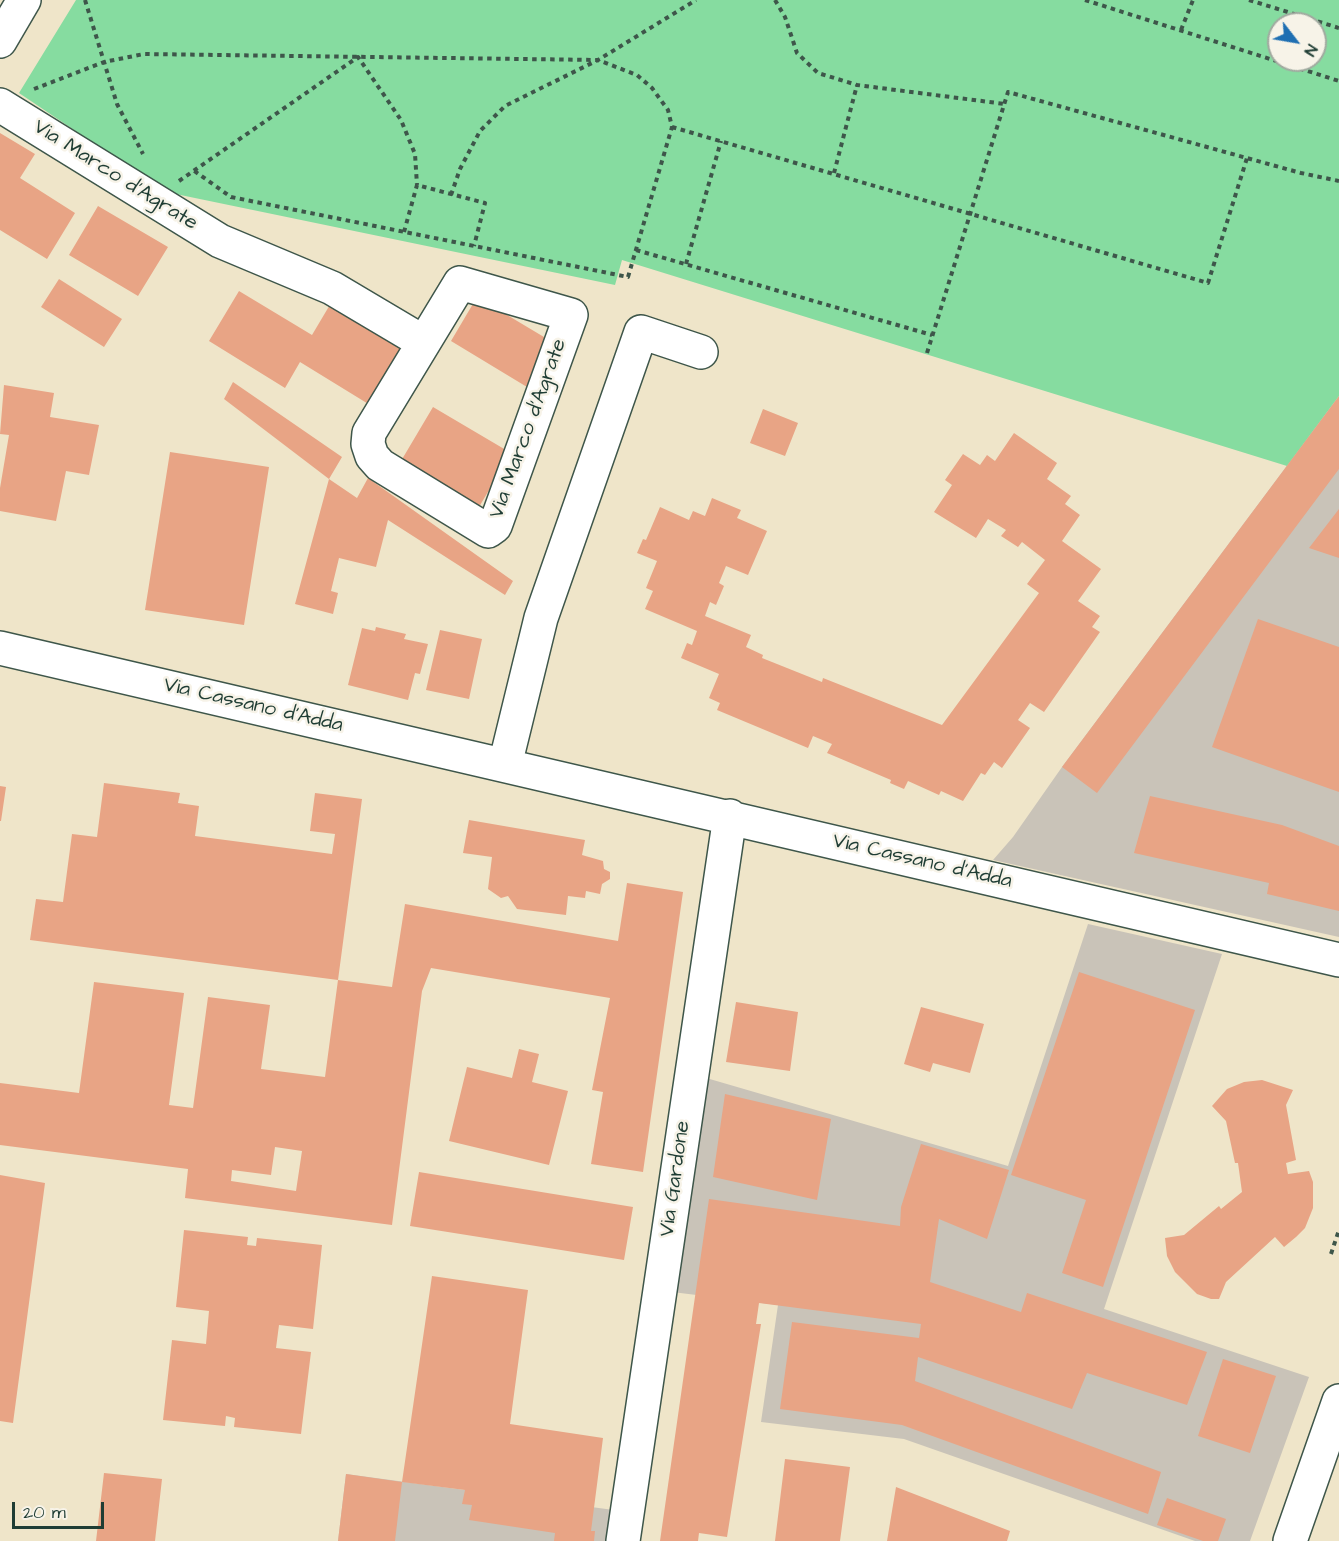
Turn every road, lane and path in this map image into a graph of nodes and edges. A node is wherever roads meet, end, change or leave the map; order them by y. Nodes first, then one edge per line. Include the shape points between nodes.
1 (24, 0) edge
2 (85, 0) edge
3 (696, 0) edge
4 (775, 0) edge
5 (1085, 0) edge
6 (1192, 0) edge
7 (1249, 0) edge
8 (1339, 28) edge
9 (1181, 31) junction
10 (0, 41) edge
11 (358, 57) junction
12 (598, 60) junction
13 (104, 62) junction
14 (1339, 81) edge
15 (857, 85) junction
16 (13, 98) edge
17 (1005, 104) junction
18 (672, 127) junction
19 (721, 141) junction
20 (1247, 158) junction
21 (149, 163) dead end
22 (193, 170) junction
23 (834, 173) junction
24 (1339, 181) edge
25 (417, 185) junction
26 (451, 195) junction
27 (159, 204) junction
28 (970, 212) junction
29 (404, 232) junction
30 (474, 246) junction
31 (636, 250) junction
32 (686, 264) junction
33 (932, 335) junction
34 (423, 342) junction
35 (701, 352) dead end
36 (927, 352) dead end
37 (0, 648) edge
38 (506, 765) junction
39 (730, 816) junction
40 (1339, 960) edge
41 (1339, 1230) edge
42 (1331, 1254) dead end
43 (1339, 1401) edge
44 (623, 1541) edge
45 (1290, 1541) edge

1 - 10 street
2 - 13 path
3 - 12 path
4 - 15 path via 797,53 818,73
5 - 9 path
6 - 9 path
7 - 8 path
9 - 14 path
11 - 12 path
11 - 13 path via 144,54
11 - 22 path
11 - 25 path via 400,120 415,154
12 - 18 path via 637,75 652,88 668,110
12 - 26 path via 505,106 480,131
13 - 16 path
13 - 21 path via 117,104
15 - 17 path
15 - 23 path
16 - 27 street, Via Marco d'Agrate
17 - 20 path via 1008,92
17 - 28 path
18 - 19 path
18 - 31 path
19 - 23 path
19 - 32 path
20 - 24 path
20 - 28 path via 1208,283
22 - 27 path via 168,189
22 - 29 path via 231,197
23 - 28 path
25 - 26 path
25 - 29 path
26 - 30 path via 485,203
27 - 34 street, Via Marco d'Agrate via 219,241 332,288
28 - 33 path
29 - 30 path
30 - 31 path via 628,276
31 - 32 path
32 - 33 path
33 - 36 path
34 - 34 street, Via Marco d'Agrate via 369,433 372,456 380,465 488,531 492,529 571,315 460,283
35 - 38 street via 641,332 541,618
37 - 38 street, Via Cassano d'Adda
38 - 39 street, Via Cassano d'Adda
39 - 40 street, Via Cassano d'Adda
39 - 44 street, Via Gardone
41 - 42 path
43 - 45 street

